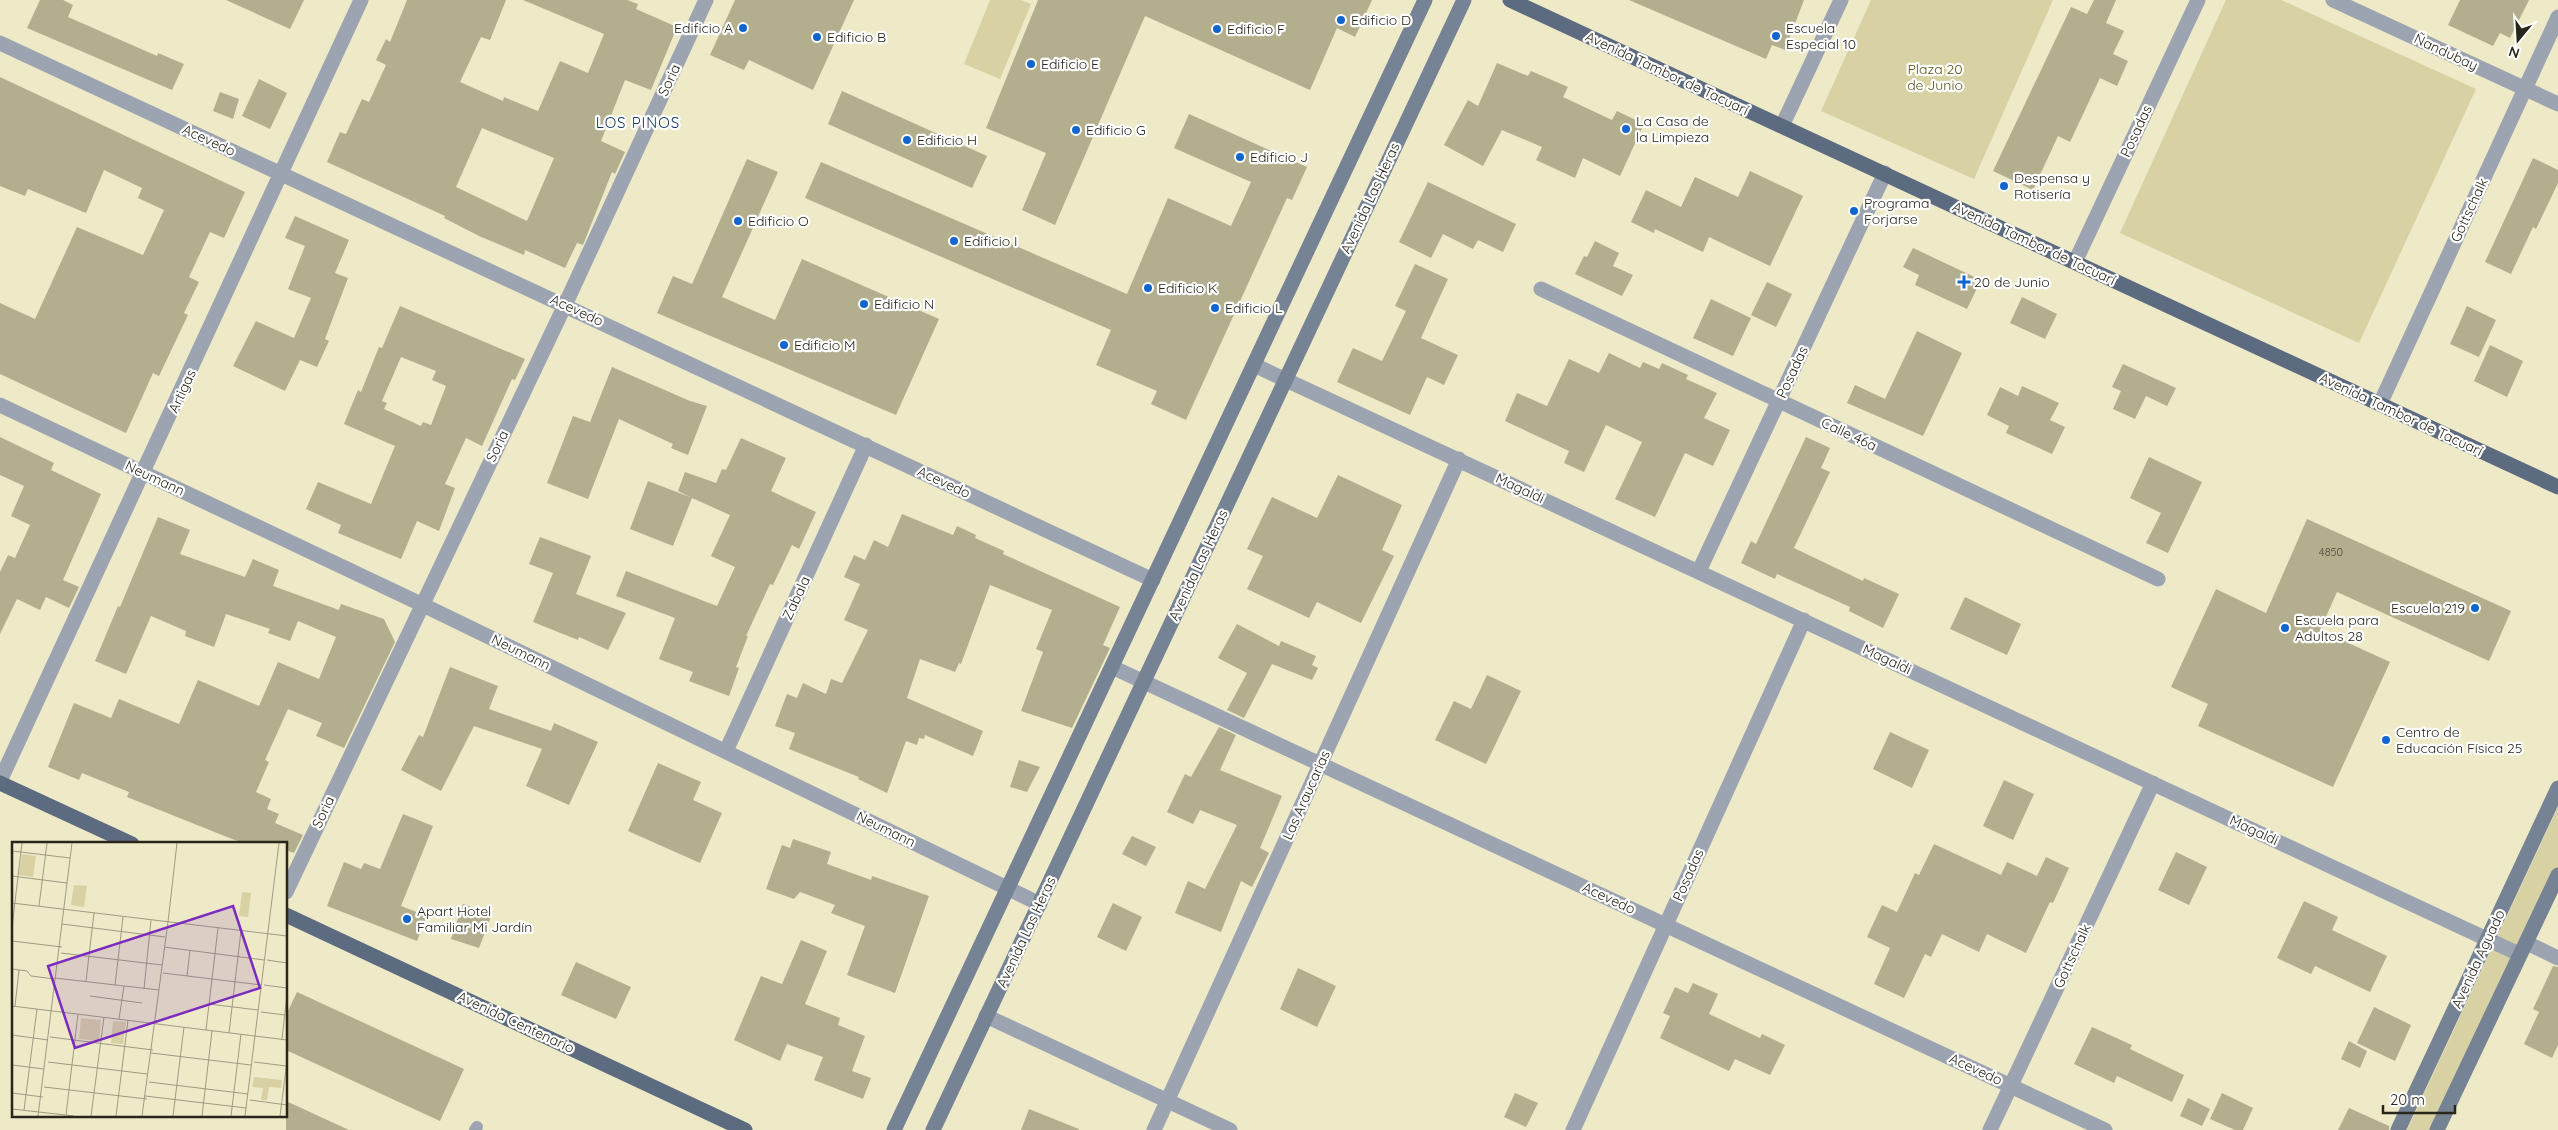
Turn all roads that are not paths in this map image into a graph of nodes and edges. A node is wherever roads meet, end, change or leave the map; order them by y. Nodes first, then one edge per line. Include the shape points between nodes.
1 (361, 0) edge
2 (1425, 0) edge
3 (1464, 0) edge
4 (1510, 0) edge
5 (1841, 0) edge
6 (2198, 0) edge
7 (2333, 0) edge
8 (704, 1) edge
9 (2558, 17) edge
10 (0, 44) edge
11 (2525, 89) junction
12 (2558, 104) edge
13 (1782, 126) junction
14 (282, 174) junction
15 (1886, 174) junction
16 (2075, 262) junction
17 (1541, 289) dead end
18 (565, 304) junction
19 (1254, 365) junction
20 (1286, 379) junction
21 (1779, 401) junction
22 (2380, 404) junction
23 (0, 405) edge
24 (866, 445) junction
25 (1459, 459) junction
26 (144, 473) junction
27 (2558, 487) edge
28 (1699, 571) junction
29 (2158, 579) dead end
30 (1152, 580) junction
31 (421, 604) junction
32 (1804, 620) junction
33 (1112, 667) junction
34 (1143, 682) junction
35 (726, 751) junction
36 (1321, 763) junction
37 (0, 782) edge
38 (2153, 783) junction
39 (2558, 788) edge
40 (128, 842) edge
41 (2558, 875) edge
42 (288, 888) edge
43 (1009, 889) junction
44 (1040, 904) junction
45 (288, 916) edge
46 (1666, 924) junction
47 (2487, 939) junction
48 (2523, 949) junction
49 (2558, 958) edge
50 (986, 1016) junction
51 (2011, 1086) junction
52 (1167, 1101) junction
53 (745, 1130) edge
54 (894, 1130) edge
55 (933, 1130) edge
56 (1154, 1130) edge
57 (1230, 1130) edge
58 (1572, 1130) edge
59 (1990, 1130) edge
60 (2105, 1130) edge
61 (2398, 1130) edge
62 (2437, 1130) edge

1 - 14 street, Artigas
2 - 19 main road
3 - 20 main road, Avenida Las Heras
4 - 13 main road, Avenida Tambor de Tacuarí
5 - 13 street
6 - 16 street, Posadas
7 - 11 street, Ñandubay
8 - 18 street, Soria
9 - 11 street, Gottschalk
10 - 14 street, Acevedo
11 - 12 street, Ñandubay
11 - 22 street, Gottschalk
13 - 15 main road, Avenida Tambor de Tacuarí
14 - 18 street, Acevedo
14 - 26 street, Artigas
15 - 16 main road, Avenida Tambor de Tacuarí
15 - 21 street, Posadas
16 - 22 main road, Avenida Tambor de Tacuarí
17 - 21 street, Calle 46a
18 - 24 street, Acevedo
18 - 31 street, Soria
19 - 20 street, Magaldi
19 - 30 main road
20 - 25 street, Magaldi
20 - 34 main road, Avenida Las Heras
21 - 28 street, Posadas
21 - 29 street, Calle 46a
22 - 27 main road, Avenida Tambor de Tacuarí
23 - 26 street, Neumann
24 - 30 street, Acevedo
24 - 35 street, Zabala
25 - 28 street, Magaldi
25 - 36 street, Las Araucarias
26 - 31 street, Neumann
26 - 37 street, Artigas
28 - 32 street, Magaldi
30 - 33 main road
31 - 35 street, Neumann
31 - 42 street, Soria
32 - 38 street, Magaldi
32 - 46 street, Posadas
33 - 34 street, Acevedo
33 - 43 main road
34 - 36 street, Acevedo
34 - 44 main road, Avenida Las Heras
35 - 43 street, Neumann
36 - 46 street, Acevedo
36 - 52 street, Las Araucarias
37 - 40 main road
38 - 47 street, Magaldi
38 - 51 street, Gottschalk
39 - 47 main road, Avenida Aguado
41 - 48 main road
43 - 44 street, Neumann
43 - 54 main road
44 - 50 main road, Avenida Las Heras
45 - 53 main road, Avenida Centenario
46 - 51 street, Acevedo
46 - 58 street, Posadas
47 - 48 street, Magaldi
47 - 61 main road, Avenida Aguado
48 - 49 street, Magaldi
48 - 62 main road
50 - 52 street
50 - 55 main road, Avenida Las Heras
51 - 59 street, Gottschalk
51 - 60 street, Acevedo
52 - 56 street, Las Araucarias
52 - 57 street

